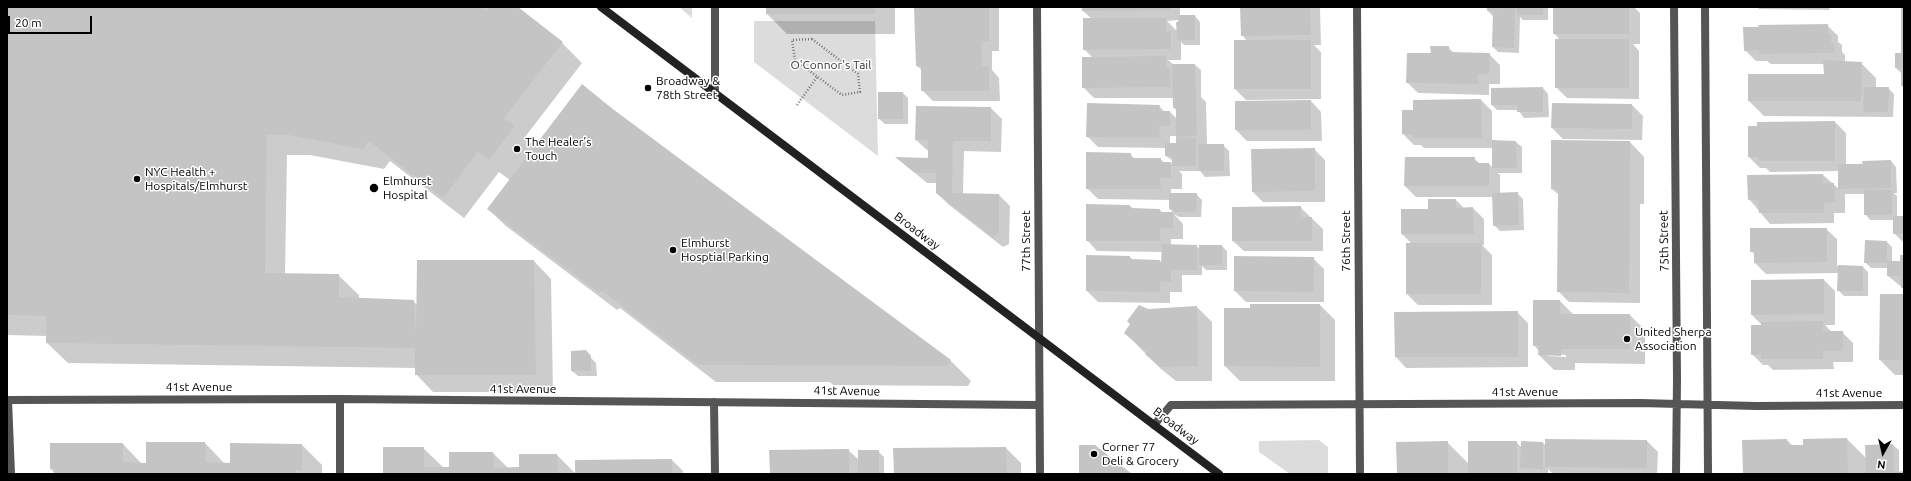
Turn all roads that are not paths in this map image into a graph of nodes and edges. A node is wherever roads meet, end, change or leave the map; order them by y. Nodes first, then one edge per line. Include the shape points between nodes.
1 (601, 7) edge
2 (715, 7) edge
3 (1037, 7) edge
4 (1357, 7) edge
5 (1674, 7) edge
6 (1705, 7) edge
7 (716, 93) junction
8 (1039, 337) junction
9 (340, 399) junction
10 (7, 400) edge
11 (714, 402) junction
12 (1359, 404) junction
13 (1677, 404) junction
14 (1039, 405) junction
15 (1709, 405) junction
16 (1904, 405) edge
17 (1154, 425) junction
18 (11, 474) edge
19 (340, 474) edge
20 (715, 474) edge
21 (1040, 474) edge
22 (1219, 474) edge
23 (1360, 474) edge
24 (1676, 474) edge
25 (1708, 474) edge

1 - 7 main road, Broadway
2 - 7 street
3 - 8 street, 77th Street
4 - 12 street, 76th Street
5 - 13 street, 75th Street
6 - 15 street
7 - 8 main road, Broadway
8 - 14 street, 77th Street
8 - 17 main road, Broadway
9 - 10 street, 41st Avenue
9 - 11 street, 41st Avenue
9 - 19 street
10 - 18 street
11 - 14 street, 41st Avenue
11 - 20 street
12 - 13 street, 41st Avenue
12 - 17 street, 41st Avenue via 1171,405
12 - 23 street, 76th Street
13 - 15 street, 41st Avenue
13 - 24 street, 75th Street
14 - 21 street, 77th Street
15 - 16 street, 41st Avenue
15 - 25 street
17 - 22 main road, Broadway

